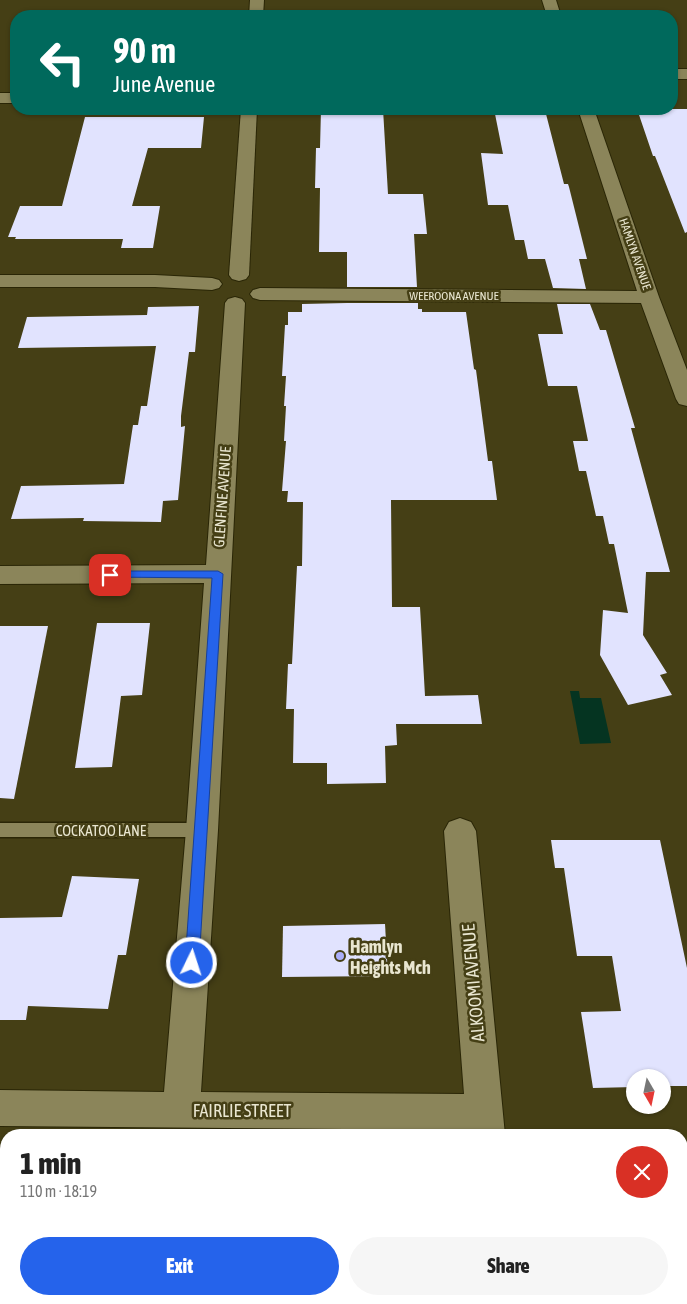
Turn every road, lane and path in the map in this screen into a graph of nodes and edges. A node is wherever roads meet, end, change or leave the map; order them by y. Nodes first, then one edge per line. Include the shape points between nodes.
1 (249, 115) edge
2 (588, 115) edge
3 (239, 275) junction
4 (0, 281) edge
5 (212, 284) junction
6 (649, 296) junction
7 (247, 299) junction
8 (687, 399) edge
9 (218, 574) junction
10 (0, 575) edge
11 (0, 830) edge
12 (202, 830) junction
13 (460, 831) dead end
14 (0, 1108) edge
15 (181, 1110) junction
16 (485, 1124) edge

1 - 3 street
2 - 6 street, HAMLYN AVENUE
3 - 5 street
3 - 7 street via 254,278 262,290
4 - 5 street
5 - 7 street, WEEROONA AVENUE via 210,293 219,300
6 - 7 street, WEEROONA AVENUE
6 - 8 street, HAMLYN AVENUE
7 - 9 street, GLENFINE AVENUE
9 - 10 street
9 - 12 street, GLENFINE AVENUE
11 - 12 lane, COCKATOO LANE
12 - 15 street, GLENFINE AVENUE
13 - 16 street, ALKOOMI AVENUE
14 - 15 street, FAIRLIE STREET
15 - 16 street, FAIRLIE STREET

